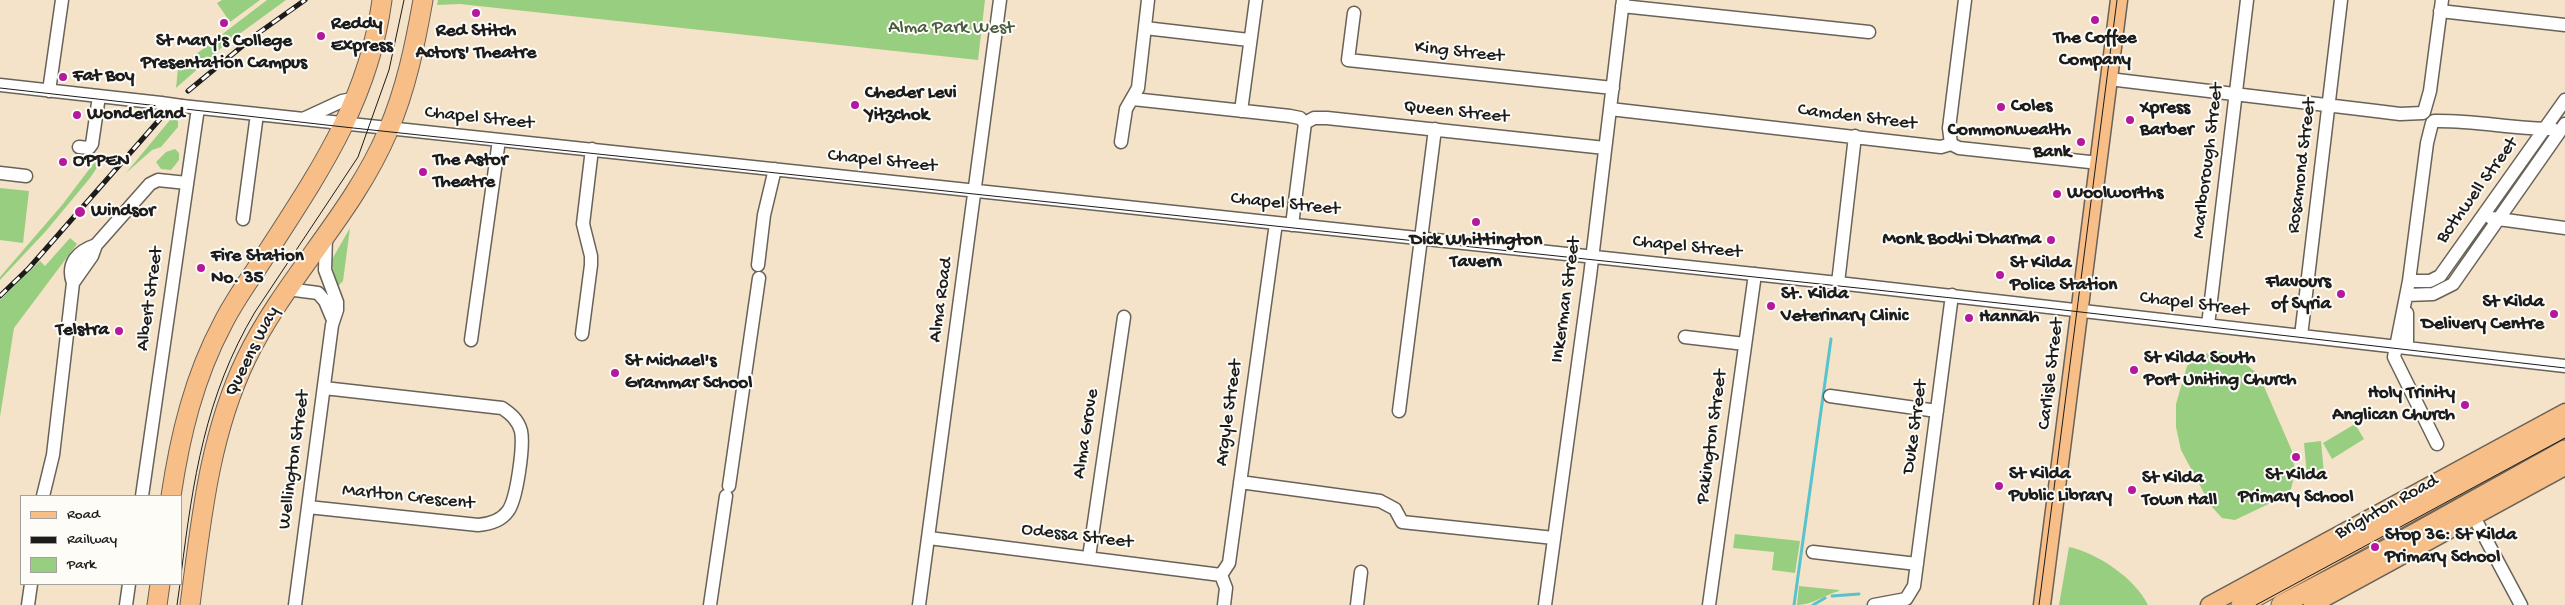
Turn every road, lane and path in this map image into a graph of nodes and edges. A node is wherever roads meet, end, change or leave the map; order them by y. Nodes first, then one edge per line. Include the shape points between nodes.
1 (62, 0) edge
2 (382, 0) edge
3 (423, 0) edge
4 (1000, 0) edge
5 (1148, 0) edge
6 (1256, 0) edge
7 (1966, 0) edge
8 (2120, 0) edge
9 (2247, 0) edge
10 (2341, 0) edge
11 (1623, 3) edge
12 (2441, 6) edge
13 (1354, 13) dead end
14 (2565, 25) edge
15 (1145, 28) junction
16 (1869, 32) dead end
17 (1249, 40) junction
18 (2110, 79) junction
19 (0, 85) edge
20 (1613, 88) junction
21 (49, 91) junction
22 (2236, 94) junction
23 (99, 96) junction
24 (357, 98) junction
25 (1132, 99) junction
26 (2565, 100) edge
27 (2329, 105) junction
28 (198, 108) junction
29 (1610, 109) junction
30 (1240, 111) junction
31 (257, 114) junction
32 (2428, 117) junction
33 (303, 119) junction
34 (1304, 123) junction
35 (345, 124) junction
36 (389, 128) junction
37 (1436, 129) junction
38 (2557, 131) edge
39 (1855, 136) junction
40 (499, 140) junction
41 (1121, 142) dead end
42 (1951, 144) junction
43 (79, 147) dead end
44 (1605, 148) junction
45 (592, 149) junction
46 (2099, 163) junction
47 (770, 168) junction
48 (0, 173) edge
49 (26, 176) dead end
50 (187, 183) junction
51 (976, 191) junction
52 (2482, 216) junction
53 (243, 218) dead end
54 (2497, 220) junction
55 (1276, 223) junction
56 (1292, 225) junction
57 (2565, 228) edge
58 (326, 234) junction
59 (1422, 238) junction
60 (1592, 257) junction
61 (1755, 274) junction
62 (2409, 280) junction
63 (1838, 282) junction
64 (287, 289) junction
65 (1952, 295) junction
66 (2407, 295) junction
67 (2080, 310) junction
68 (1124, 317) dead end
69 (333, 320) junction
70 (2208, 325) junction
71 (582, 334) dead end
72 (2301, 336) junction
73 (1685, 337) dead end
74 (471, 340) dead end
75 (1745, 344) junction
76 (2401, 347) junction
77 (2565, 366) edge
78 (324, 388) junction
79 (1830, 396) dead end
80 (1936, 411) junction
81 (1400, 412) dead end
82 (2565, 412) edge
83 (2565, 427) edge
84 (2437, 444) dead end
85 (2563, 457) edge
86 (2481, 458) junction
87 (1240, 482) junction
88 (2466, 483) junction
89 (43, 495) edge
90 (142, 495) edge
91 (171, 495) edge
92 (308, 507) junction
93 (2474, 517) junction
94 (929, 538) junction
95 (1554, 538) junction
96 (1813, 552) dead end
97 (1089, 557) junction
98 (1916, 564) junction
99 (1361, 572) dead end
100 (1221, 575) junction
101 (31, 585) edge
102 (129, 585) edge
103 (160, 585) edge
104 (2304, 595) edge
105 (28, 605) edge
106 (126, 605) edge
107 (158, 605) edge
108 (190, 605) edge
109 (295, 605) edge
110 (710, 605) edge
111 (919, 605) edge
112 (1224, 605) edge
113 (1357, 605) edge
114 (1545, 605) edge
115 (1709, 605) edge
116 (1874, 605) edge
117 (2042, 605) edge
118 (2209, 605) edge
119 (2241, 605) edge
120 (2280, 605) edge
121 (2520, 605) edge

1 - 21 street
2 - 24 highway, Queens Way via 372,52
3 - 36 highway, Queens Way via 408,78
4 - 51 street, Alma Road
5 - 15 street
6 - 17 street
7 - 42 street via 1949,128
8 - 18 main road, Carlisle Street
9 - 22 street, Marlborough Street
10 - 27 street, Rosamond Street
11 - 16 street
11 - 20 street, Inkerman Street
12 - 14 street
12 - 32 street
13 - 20 street, King Street via 1348,60
15 - 17 street
15 - 25 street via 1139,79
17 - 30 street
18 - 22 street
18 - 46 main road, Carlisle Street
19 - 21 street, Chapel Street
20 - 29 street, Inkerman Street
21 - 23 street, Chapel Street
22 - 27 street
22 - 70 street, Marlborough Street
23 - 28 street, Chapel Street, bridge
23 - 43 street via 92,144 89,148
24 - 33 street via 342,100
24 - 35 highway, Queens Way
25 - 30 street
25 - 41 street via 1126,109
26 - 38 street, Bothwell Street
27 - 32 street
27 - 72 street, Rosamond Street
28 - 31 street, Chapel Street
28 - 50 street, Albert Street
29 - 39 street, Camden Street
29 - 44 street, Inkerman Street
30 - 34 street via 1297,117
31 - 33 street, Chapel Street
31 - 53 street
32 - 38 street
32 - 62 street
33 - 35 street, Chapel Street
34 - 37 street, Queen Street via 1314,118 1327,118
34 - 56 street
35 - 36 street, Chapel Street
35 - 91 highway, Queens Way via 235,301 212,345 191,399
36 - 40 street, Chapel Street
36 - 58 highway, Queens Way via 362,179
37 - 44 street, Queen Street
37 - 59 street
38 - 52 street, Bothwell Street
38 - 54 street, Bothwell Street
39 - 42 street, Camden Street via 1941,147
39 - 63 street
40 - 45 street, Chapel Street
40 - 74 street
42 - 46 street, Camden Street via 1959,148
44 - 60 street, Inkerman Street
45 - 47 street, Chapel Street
45 - 71 street via 583,224 591,265
46 - 67 main road, Carlisle Street
47 - 51 street, Chapel Street
47 - 110 street
48 - 49 street
50 - 89 street via 152,182 96,245 82,250 74,283 53,456
50 - 90 street, Albert Street
51 - 55 street, Chapel Street
51 - 94 street, Alma Road
52 - 54 street
52 - 62 street, Bothwell Street via 2438,278 2428,282
54 - 57 street
54 - 66 street, Bothwell Street via 2450,286 2429,295
55 - 56 street, Chapel Street
55 - 87 street, Argyle Street
56 - 59 street, Chapel Street
58 - 64 highway, Queens Way
58 - 69 street, Wellington Street via 325,270 337,302
59 - 60 street, Chapel Street
59 - 81 street
60 - 61 street, Chapel Street
60 - 95 street, Inkerman Street
61 - 63 street, Chapel Street
61 - 75 street, Pakington Street
62 - 66 street
63 - 65 street, Chapel Street
64 - 69 street via 318,293
64 - 108 highway, Queens Way via 246,358 220,426 205,495
65 - 67 street, Chapel Street
65 - 80 street, Duke Street
66 - 76 street
67 - 70 street, Chapel Street
67 - 117 main road, Carlisle Street
68 - 97 street, Alma Grove
69 - 78 street, Wellington Street
70 - 72 street, Chapel Street
72 - 76 street, Chapel Street
73 - 75 street
75 - 115 street, Pakington Street
76 - 77 street, Chapel Street
76 - 84 street via 2395,361
78 - 92 street, Wellington Street
78 - 92 street, Marlton Crescent via 502,408 514,418 521,433 518,468 509,510 488,524
79 - 80 street
80 - 98 street, Duke Street
82 - 86 main road, Brighton Road
83 - 88 highway, Brighton Road
85 - 93 main road, Brighton Road
85 - 104 highway, Brighton Road
86 - 88 main road
86 - 118 main road, Brighton Road
87 - 95 street via 1380,501 1395,509 1402,522
87 - 100 street, Argyle Street via 1230,563
88 - 104 highway, Brighton Road via 2351,544
92 - 109 street, Wellington Street
93 - 104 main road, Brighton Road
93 - 121 street
94 - 97 street, Odessa Street
94 - 111 street, Alma Road
95 - 114 street, Inkerman Street
96 - 98 street
97 - 100 street, Odessa Street
98 - 116 street, Duke Street via 1914,586 1906,600
99 - 113 street
100 - 112 street via 1226,588
101 - 105 street
102 - 106 street
103 - 107 highway
104 - 119 highway, Brighton Road
104 - 120 highway, Brighton Road

